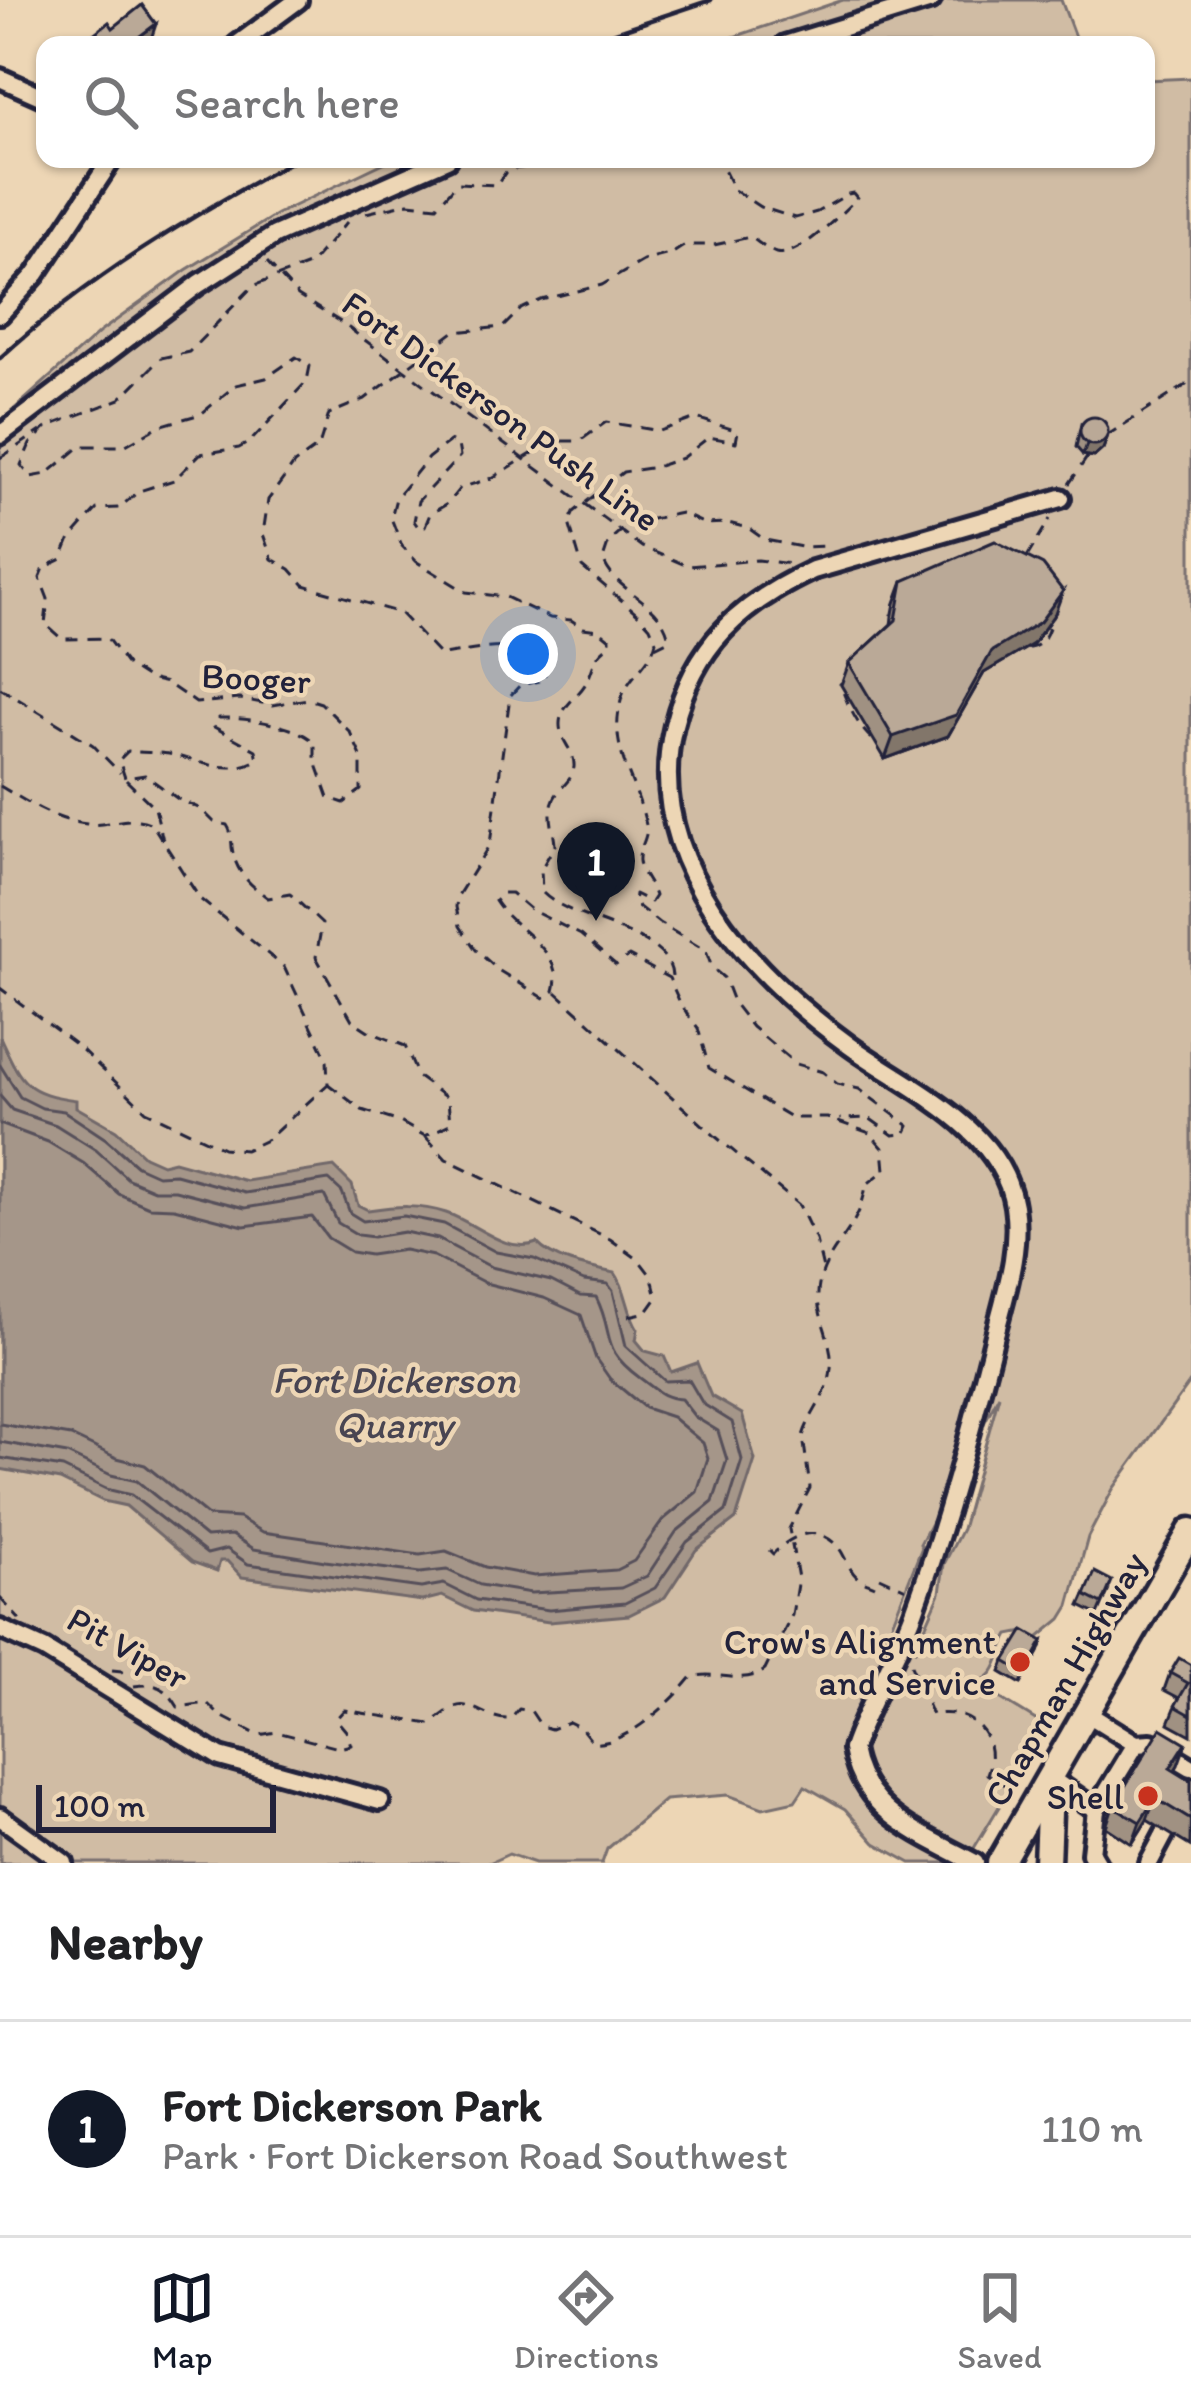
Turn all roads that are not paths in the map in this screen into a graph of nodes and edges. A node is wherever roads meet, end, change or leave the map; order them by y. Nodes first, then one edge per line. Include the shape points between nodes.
1 (298, 0) edge
2 (932, 0) edge
3 (249, 36) edge
4 (814, 36) edge
5 (0, 78) edge
6 (36, 94) edge
7 (106, 168) edge
8 (426, 168) edge
9 (0, 314) edge
10 (0, 435) edge
11 (1061, 498) road end
12 (1191, 1531) edge
13 (0, 1629) edge
14 (1088, 1714) junction
15 (1136, 1756) junction
16 (1191, 1767) edge
17 (1050, 1778) junction
18 (380, 1801) dead end
19 (1105, 1806) junction
20 (0, 1816) edge
21 (1143, 1825) edge
22 (1160, 1849) edge
23 (64, 1863) edge
24 (975, 1863) edge
25 (1000, 1863) edge
26 (1047, 1863) edge
27 (1097, 1863) edge

1 - 3 street
2 - 4 street
5 - 6 street
7 - 9 street
8 - 10 street via 254,248
11 - 24 street via 813,569 754,603 700,656 668,750 673,828 704,897 762,968 846,1043 966,1128 1006,1177 1016,1240 974,1421 915,1610 852,1749 863,1789 880,1806
12 - 14 highway, Chapman Highway
13 - 18 street via 220,1757
14 - 15 street
14 - 17 highway, Chapman Highway
15 - 16 street via 1151,1743
15 - 19 street
17 - 19 street
17 - 25 highway, Chapman Highway
17 - 26 highway
19 - 27 street via 1091,1853
20 - 23 street
21 - 22 street

